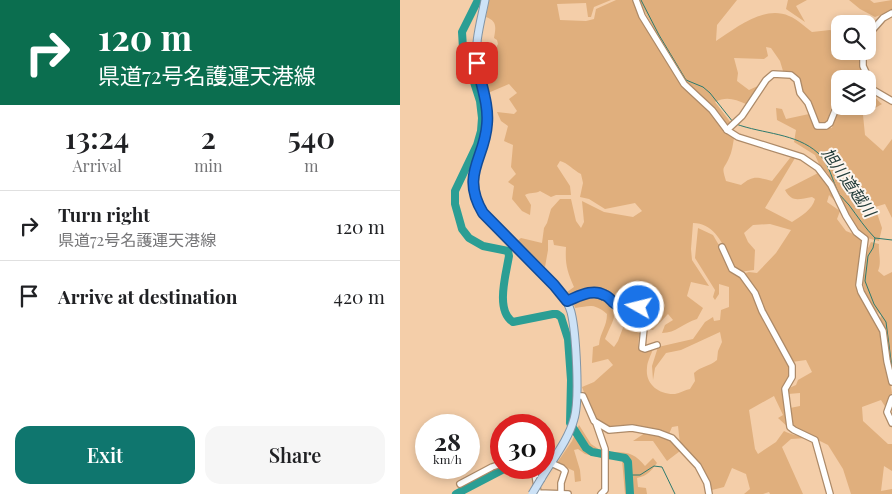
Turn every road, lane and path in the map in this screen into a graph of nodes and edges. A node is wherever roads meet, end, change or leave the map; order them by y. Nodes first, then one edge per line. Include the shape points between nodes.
1 (485, 0) edge
2 (636, 0) edge
3 (892, 13) edge
4 (876, 26) edge
5 (876, 92) edge
6 (892, 101) edge
7 (833, 115) edge
8 (729, 128) junction
9 (722, 247) dead end
10 (567, 301) junction
11 (657, 345) dead end
12 (892, 382) edge
13 (577, 396) junction
14 (892, 398) edge
15 (596, 423) junction
16 (892, 423) edge
17 (555, 456) edge
18 (555, 465) edge
19 (490, 468) edge
20 (536, 479) edge
21 (541, 479) edge
22 (460, 484) dead end
23 (532, 494) edge
24 (561, 494) edge
25 (568, 494) edge
26 (601, 494) edge
27 (709, 494) edge
28 (830, 494) edge

1 - 10 main road via 476,49 488,122 474,175 475,194 487,217
2 - 8 street via 642,16 684,84
3 - 4 street
5 - 6 street
7 - 8 street via 826,126 817,126 797,80 791,75 773,74
8 - 12 street via 738,137 802,157 825,176 846,216 864,239 859,285 882,331
9 - 28 street via 732,269 742,275 755,293 792,366 792,377 785,389 789,424 815,440
10 - 11 street via 595,292 623,308 650,309 653,318 644,328 642,348
10 - 13 main road via 572,315
13 - 15 street via 584,396
13 - 17 main road via 576,414
14 - 16 street via 887,412
15 - 26 street via 606,457 606,490
15 - 27 street via 609,430 632,428 672,438 698,466 708,483
18 - 24 street via 565,472
19 - 22 street
20 - 24 street via 538,492
21 - 23 main road, bridge
24 - 25 street

